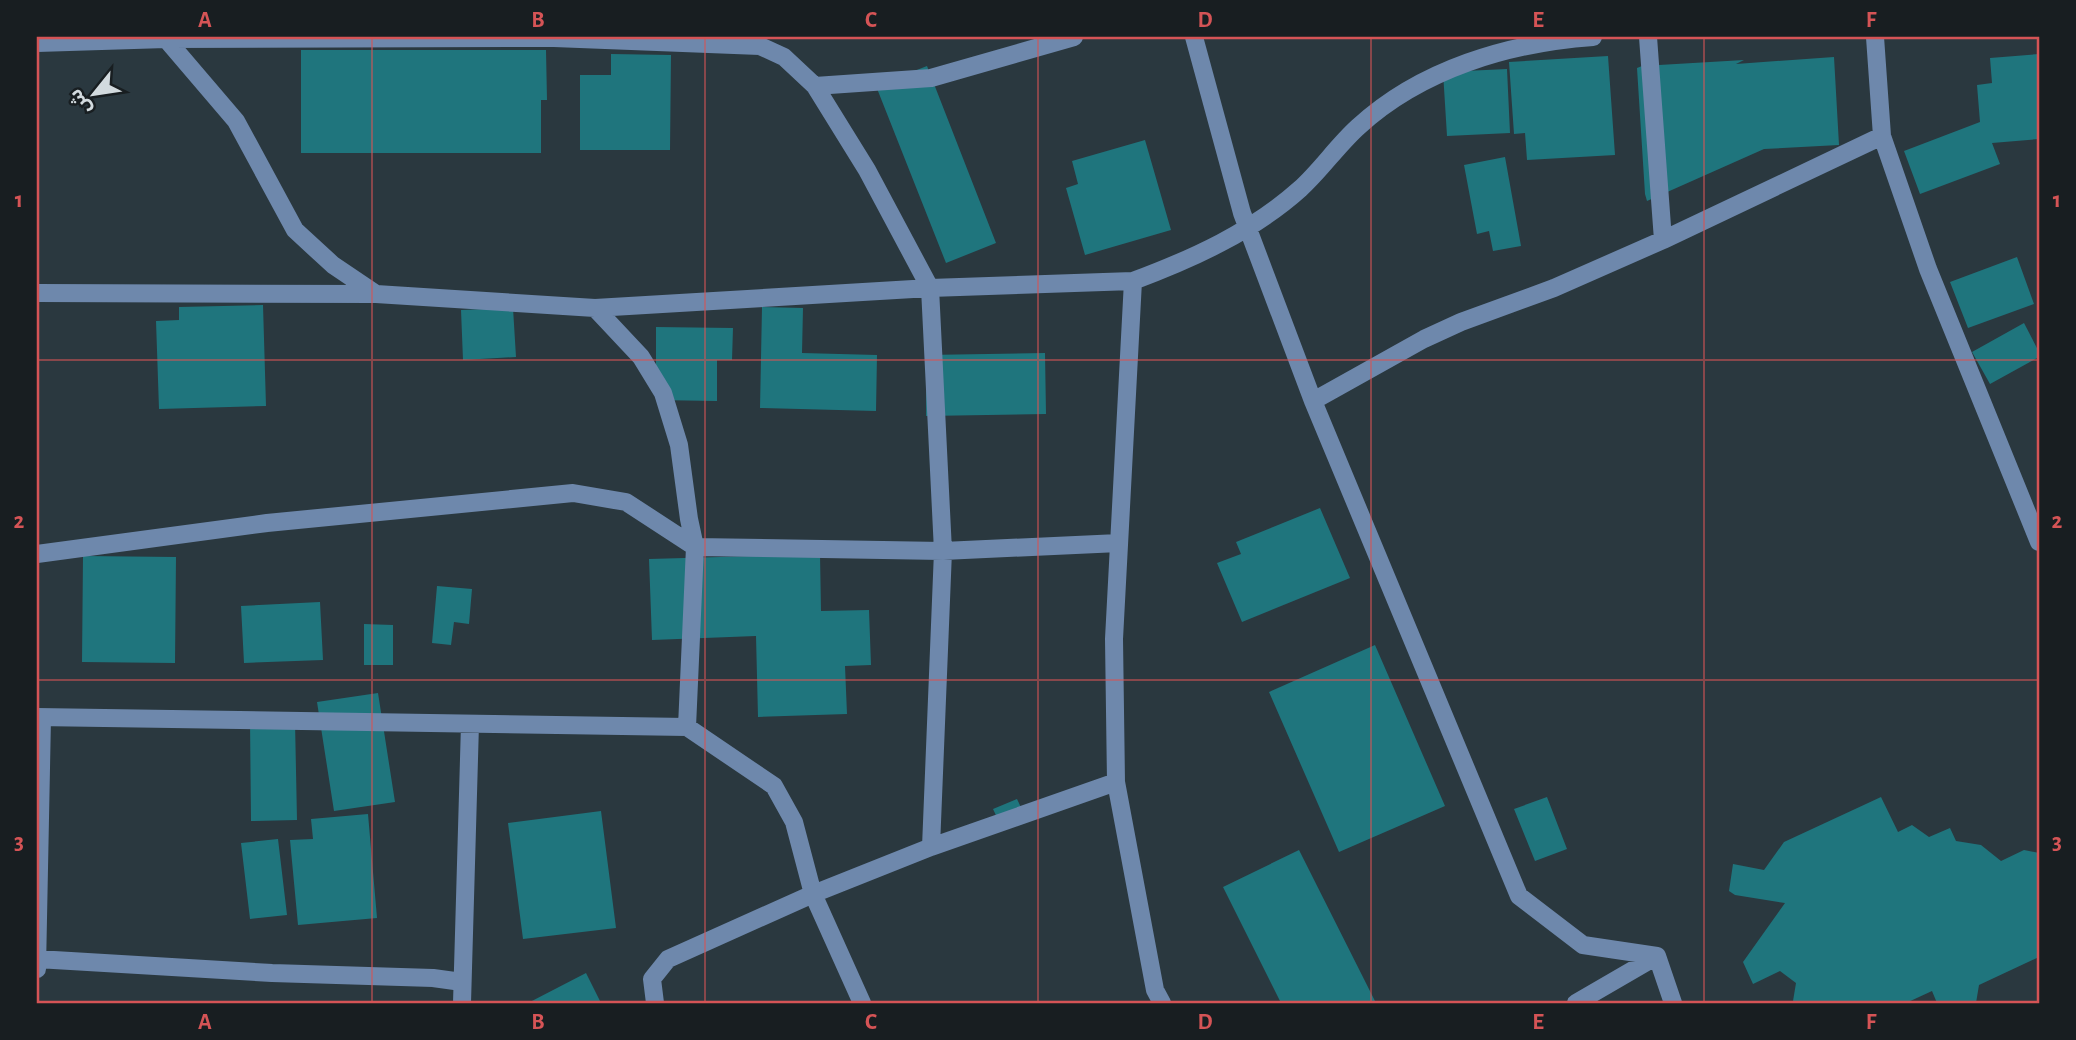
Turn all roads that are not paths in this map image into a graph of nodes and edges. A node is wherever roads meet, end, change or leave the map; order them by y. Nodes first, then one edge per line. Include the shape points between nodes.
1 (1074, 37) edge
2 (1194, 37) edge
3 (1593, 37) edge
4 (1648, 37) edge
5 (1875, 37) edge
6 (250, 38) edge
7 (166, 39) junction
8 (37, 43) edge
9 (815, 86) junction
10 (1882, 136) junction
11 (1249, 227) junction
12 (1663, 240) junction
13 (1133, 281) junction
14 (930, 288) junction
15 (37, 293) edge
16 (376, 294) junction
17 (595, 308) junction
18 (1313, 401) junction
19 (2039, 542) edge
20 (1119, 543) junction
21 (695, 547) junction
22 (943, 551) junction
23 (37, 555) edge
24 (39, 717) edge
25 (470, 724) junction
26 (687, 727) junction
27 (1116, 782) junction
28 (931, 847) junction
29 (813, 894) junction
30 (1657, 956) junction
31 (37, 959) edge
32 (37, 969) edge
33 (462, 982) junction
34 (463, 1003) edge
35 (655, 1003) edge
36 (862, 1003) edge
37 (1162, 1003) edge
38 (1576, 1003) edge
39 (1673, 1003) edge

1 - 9 street via 931,78
2 - 11 street
3 - 11 street via 1493,53 1418,85 1385,104 1300,189
4 - 12 street
5 - 10 street
6 - 7 street
6 - 9 street via 554,38 761,46 784,57
7 - 8 street
7 - 16 street via 236,121 295,230 333,265
9 - 14 street via 867,170
10 - 12 street
10 - 19 street via 1928,269
11 - 13 street via 1188,260
11 - 18 street
12 - 18 street via 1424,339
13 - 14 street
13 - 20 street
14 - 17 street
14 - 22 street
15 - 16 street
16 - 17 street
17 - 21 street via 641,357 663,393 679,445
18 - 30 street via 1519,896 1583,945
20 - 22 street
20 - 27 street via 1114,639
21 - 22 street
21 - 23 street via 626,502 573,493 267,523
21 - 26 street
22 - 28 street
24 - 25 street
24 - 31 street
25 - 26 street
25 - 33 street
26 - 29 street via 774,786 794,822
27 - 28 street
27 - 37 street via 1155,990
28 - 29 street
29 - 35 street via 668,959 652,979
29 - 36 street
30 - 38 street
30 - 39 street
31 - 32 street
31 - 33 street
33 - 34 street

